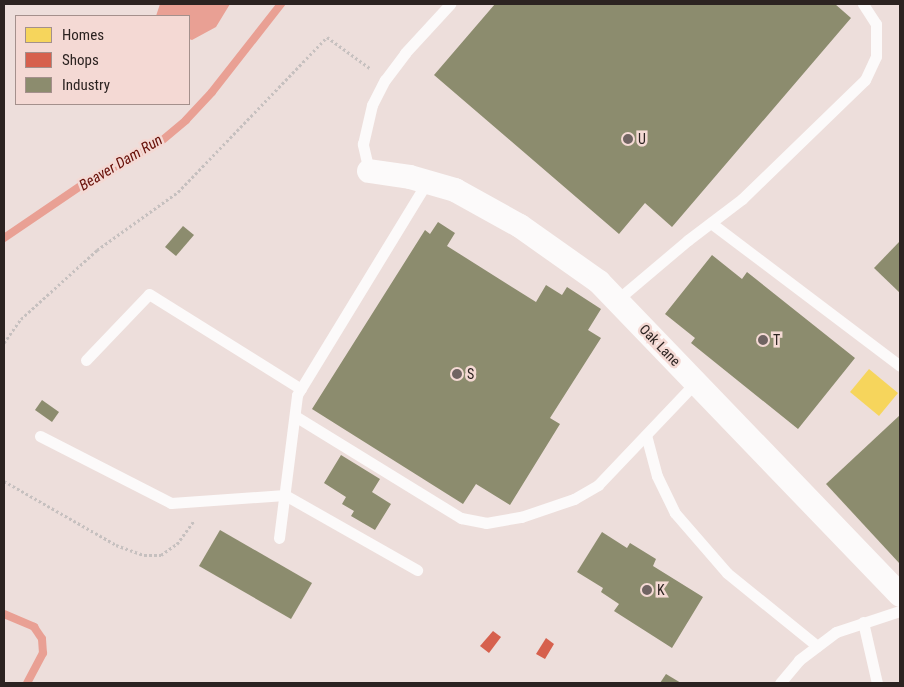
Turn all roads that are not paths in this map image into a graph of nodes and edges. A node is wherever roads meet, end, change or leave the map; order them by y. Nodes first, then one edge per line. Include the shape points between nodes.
1 (450, 4) edge
2 (863, 4) edge
3 (369, 171) joint
4 (427, 182) junction
5 (711, 223) junction
6 (617, 300) junction
7 (86, 360) dead end
8 (900, 366) edge
9 (696, 382) junction
10 (301, 389) junction
11 (295, 416) junction
12 (40, 436) dead end
13 (646, 436) junction
14 (285, 496) junction
15 (279, 538) dead end
16 (417, 570) dead end
17 (900, 596) edge
18 (900, 611) edge
19 (863, 622) junction
20 (818, 646) junction
21 (780, 683) edge
22 (877, 683) edge

1 - 3 lane via 405,53 372,105 363,144
2 - 5 lane via 876,24 876,56 865,80 742,199
3 - 4 street, Oak Lane
4 - 6 street, Oak Lane via 455,190 520,226 599,282
4 - 10 lane
5 - 6 lane
5 - 8 lane
6 - 9 street, Oak Lane
7 - 10 lane via 149,294
9 - 13 lane
9 - 17 street, Oak Lane
10 - 11 lane via 297,395
11 - 13 lane via 461,518 486,523 521,517 574,499 598,485
11 - 14 lane
12 - 14 lane via 171,503
13 - 20 lane via 657,476 675,513 728,573
14 - 15 lane
14 - 16 lane
18 - 19 lane
19 - 20 lane via 836,632
19 - 22 lane
20 - 21 lane via 799,660

